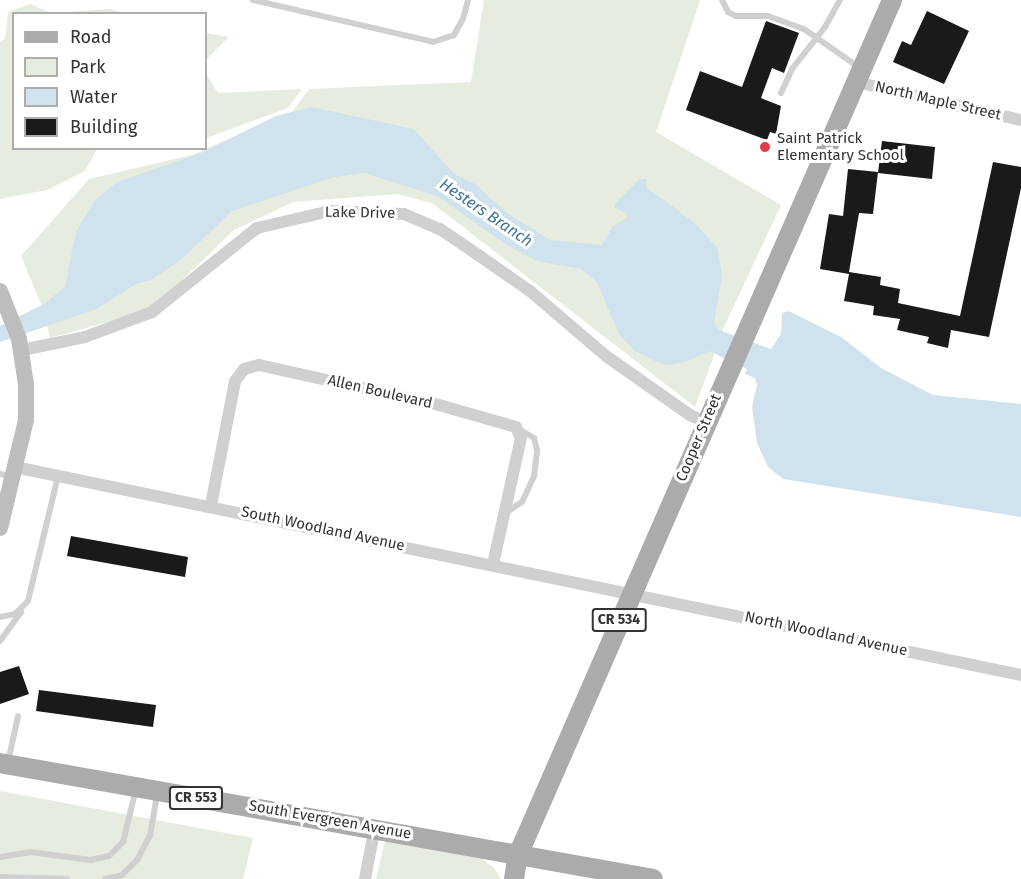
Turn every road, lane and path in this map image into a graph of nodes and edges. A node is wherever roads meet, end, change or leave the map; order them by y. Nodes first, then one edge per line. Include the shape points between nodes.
1 (253, 0) edge
2 (468, 0) edge
3 (722, 0) edge
4 (840, 0) edge
5 (892, 0) edge
6 (816, 35) junction
7 (858, 75) junction
8 (781, 93) dead end
9 (1021, 120) edge
10 (0, 291) edge
11 (20, 344) junction
12 (707, 423) junction
13 (516, 427) junction
14 (9, 473) edge
15 (58, 475) junction
16 (211, 506) junction
17 (504, 514) junction
18 (0, 528) edge
19 (493, 564) junction
20 (631, 592) junction
21 (23, 609) junction
22 (0, 617) edge
23 (0, 641) edge
24 (1021, 675) edge
25 (18, 716) dead end
26 (4, 764) edge
27 (136, 788) junction
28 (158, 791) junction
29 (375, 828) junction
30 (518, 855) junction
31 (0, 857) edge
32 (0, 877) edge
33 (67, 879) edge
34 (105, 879) edge
35 (365, 879) edge
36 (514, 879) edge
37 (653, 879) edge

1 - 2 lane via 433,42 454,35 464,20
3 - 6 lane via 728,12 736,16 768,16
4 - 6 lane
5 - 7 main road, Cooper Street / CR 534
6 - 7 lane
6 - 8 lane
7 - 9 street, North Maple Street
7 - 12 main road, Cooper Street / CR 534
10 - 11 street
11 - 12 street, Lake Drive via 85,337 152,312 258,228 330,211 404,214 440,229 471,250 530,291 606,356
11 - 14 street via 26,420
12 - 20 main road, Cooper Street / CR 534
13 - 16 street, Allen Boulevard via 439,405 260,365 244,369 235,381
13 - 17 street via 521,438
13 - 17 lane via 534,438 534,476 522,501
14 - 15 street, South Woodland Avenue
14 - 18 street
15 - 16 street, South Woodland Avenue
15 - 21 lane
16 - 19 street, South Woodland Avenue
17 - 19 street
19 - 20 street, South Woodland Avenue
20 - 24 street, North Woodland Avenue
20 - 30 main road, Cooper Street / CR 534
21 - 22 lane via 8,618
21 - 23 lane
25 - 26 lane
26 - 27 main road, South Evergreen Avenue / CR 553
27 - 28 main road, South Evergreen Avenue / CR 553
27 - 31 lane via 123,842 109,856 90,860 30,852
28 - 29 main road, South Evergreen Avenue / CR 553
28 - 34 lane via 150,836 137,860 122,874
29 - 30 main road, South Evergreen Avenue / CR 553
29 - 35 street
30 - 36 main road, Cooper Street / CR 534
30 - 37 main road, CR 553
32 - 33 lane

